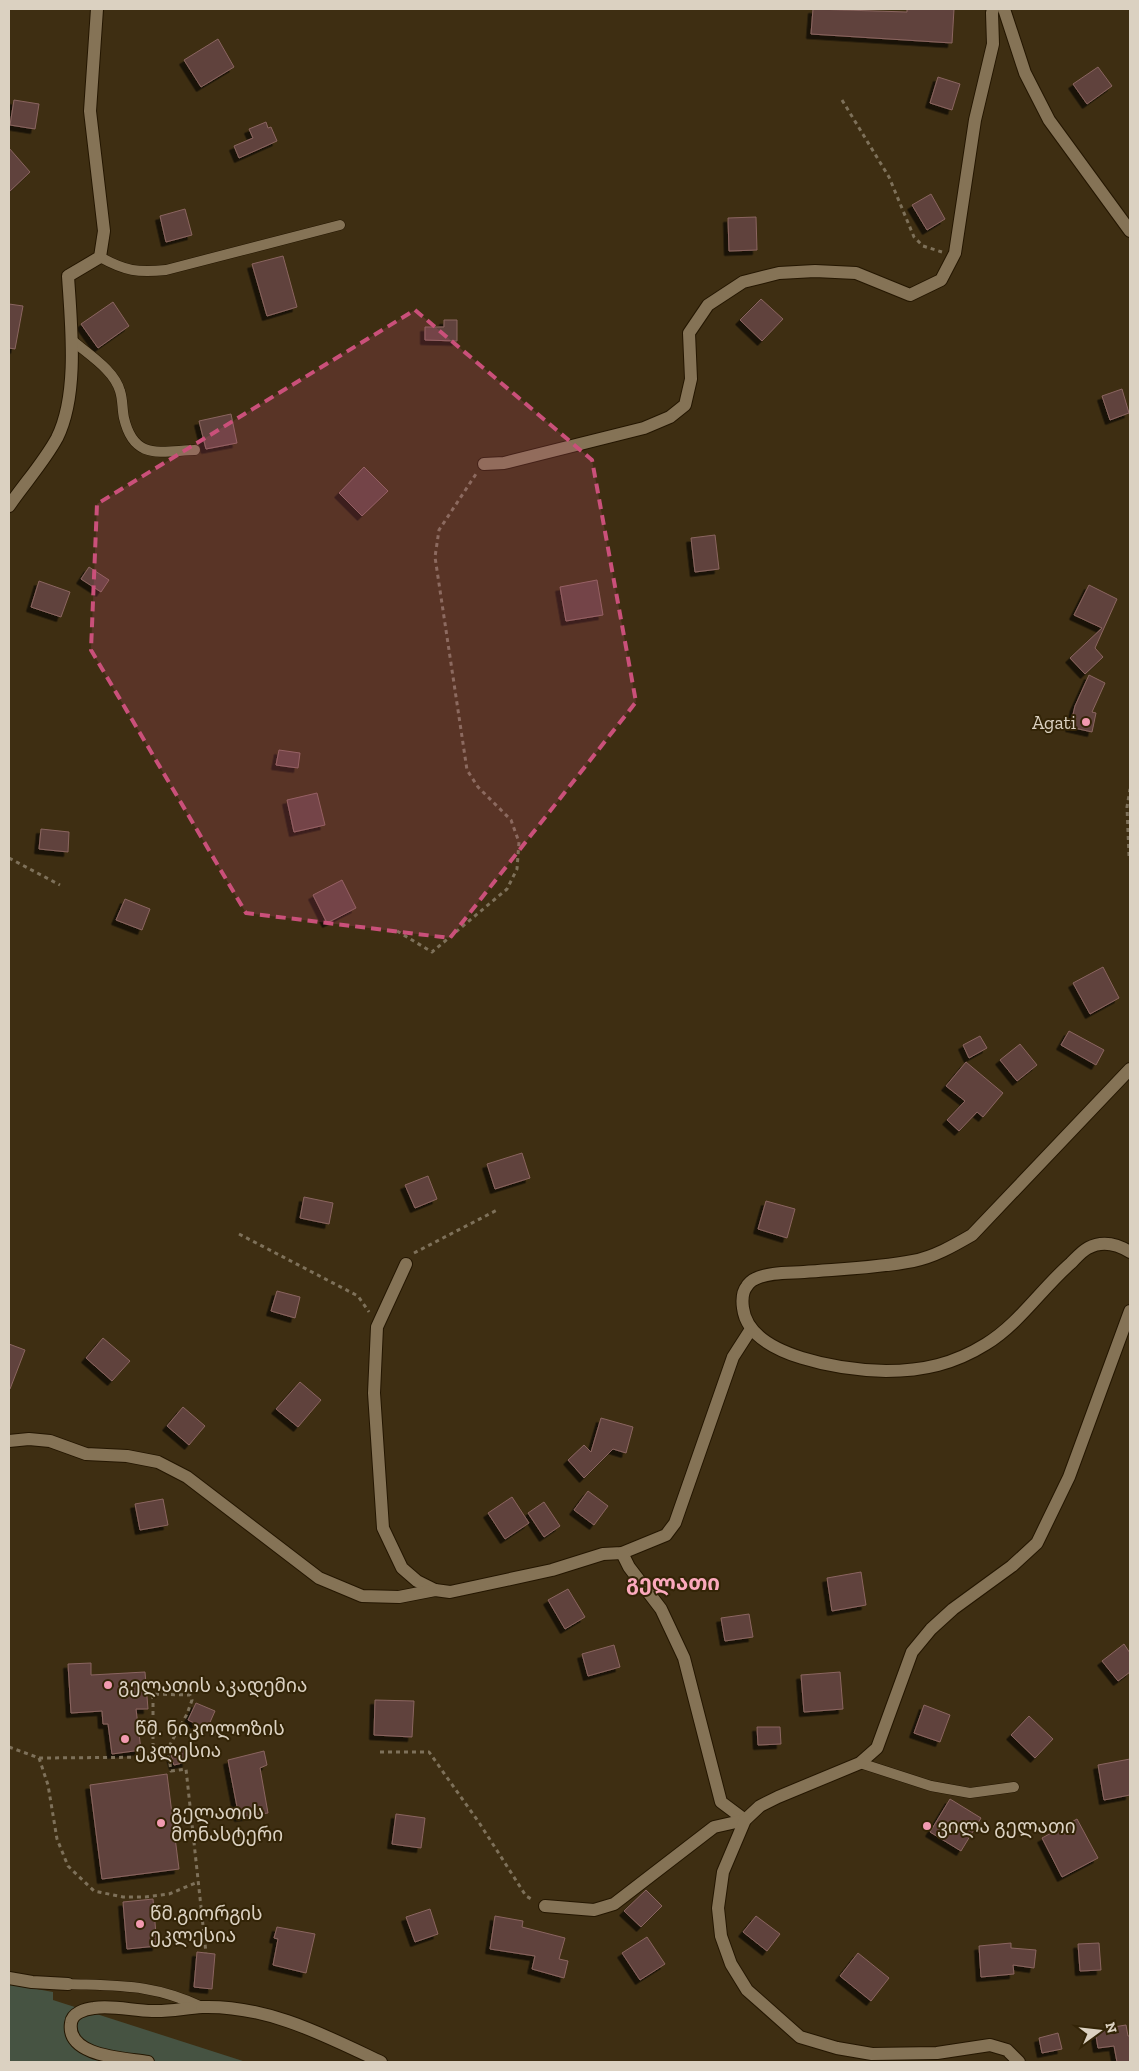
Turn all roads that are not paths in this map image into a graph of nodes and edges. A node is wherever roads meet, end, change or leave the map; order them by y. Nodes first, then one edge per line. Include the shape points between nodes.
1 (97, 9) edge
2 (994, 9) edge
3 (1004, 9) edge
4 (340, 225) dead end
5 (1130, 231) edge
6 (100, 257) junction
7 (73, 341) junction
8 (195, 450) dead end
9 (484, 464) road end
10 (9, 506) edge
11 (1130, 1070) edge
12 (1130, 1252) edge
13 (406, 1264) road end
14 (1130, 1310) edge
15 (751, 1328) junction
16 (9, 1441) edge
17 (622, 1553) junction
18 (435, 1590) junction
19 (860, 1763) junction
20 (1014, 1787) dead end
21 (745, 1820) junction
22 (545, 1906) road end
23 (9, 1978) edge
24 (68, 1984) joint
25 (202, 2007) junction
26 (148, 2062) edge
27 (382, 2062) edge
28 (1019, 2062) edge

1 - 6 street via 90,111 104,231
2 - 9 street via 993,44 975,120 955,253 941,280 910,295 856,273 779,273 743,282 708,305 690,333 691,379 685,405 670,417 644,428 504,463
3 - 5 street via 1025,73 1049,120
4 - 6 lane via 166,270 143,273 120,268
6 - 7 street via 68,276
7 - 8 lane via 106,369 120,390 125,420 133,441 148,452
7 - 10 street via 69,394 57,437
11 - 15 street via 972,1235 943,1252 914,1261 772,1274 755,1279 745,1288 742,1300
12 - 15 street via 1117,1244 1104,1243 1087,1248 988,1343 943,1365 912,1371 826,1366 766,1341
13 - 18 street via 378,1326 374,1394 383,1528 402,1568
14 - 19 street via 1070,1477 1037,1543 1012,1566 952,1609 925,1637 909,1660 877,1748
15 - 17 street via 732,1357 675,1523 666,1535
16 - 18 street via 50,1441 86,1454 128,1456 158,1462 187,1478 319,1578 362,1596 399,1597
17 - 18 street via 604,1554 486,1585 450,1592
17 - 21 street via 661,1609 684,1658 721,1802
19 - 20 lane via 931,1786 970,1793
19 - 21 street via 778,1797 760,1806
21 - 22 street via 714,1827 614,1904 594,1910
21 - 28 street via 723,1872 718,1908 721,1936 731,1964 747,1990 772,2014 800,2037 837,2048 872,2054 902,2054 990,2045 1006,2050
23 - 24 street
24 - 25 lane via 146,1987 175,1994
25 - 26 street via 154,2011 95,2007 78,2012 71,2021 71,2034 77,2044 94,2053
25 - 27 street via 255,2011 300,2024

